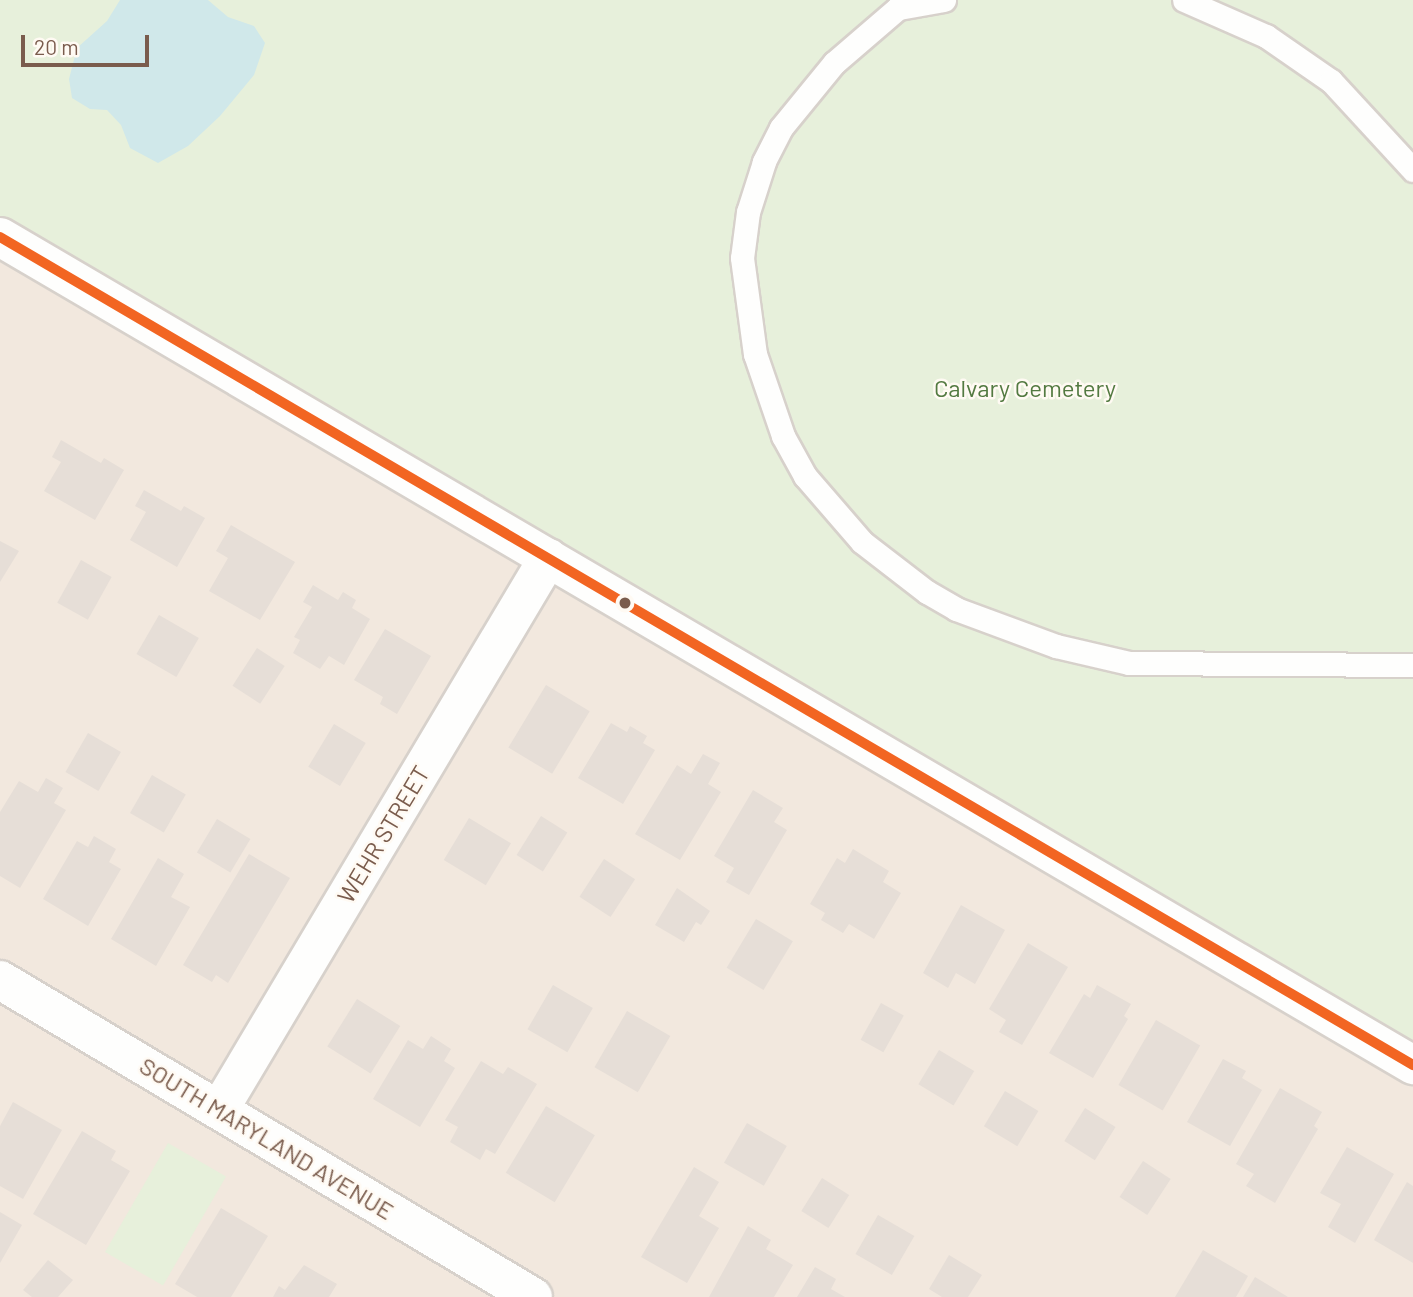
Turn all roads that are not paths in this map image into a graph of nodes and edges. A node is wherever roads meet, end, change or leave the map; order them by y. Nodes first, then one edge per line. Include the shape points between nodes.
1 (944, 0) edge
2 (1185, 0) edge
3 (901, 4) edge
4 (1413, 170) edge
5 (0, 237) edge
6 (548, 558) junction
7 (1413, 665) edge
8 (0, 979) edge
9 (1413, 1065) edge
10 (219, 1110) junction
11 (533, 1297) edge

1 - 3 lane
2 - 4 lane via 1266,36 1331,81
3 - 7 lane via 834,63 781,128 748,212 742,258 755,354 783,436 805,476 862,542 927,592 956,610 1056,646 1129,663
5 - 6 street
6 - 9 street
6 - 10 street, WEHR STREET
8 - 10 street, SOUTH MARYLAND AVENUE
10 - 11 street, SOUTH MARYLAND AVENUE

